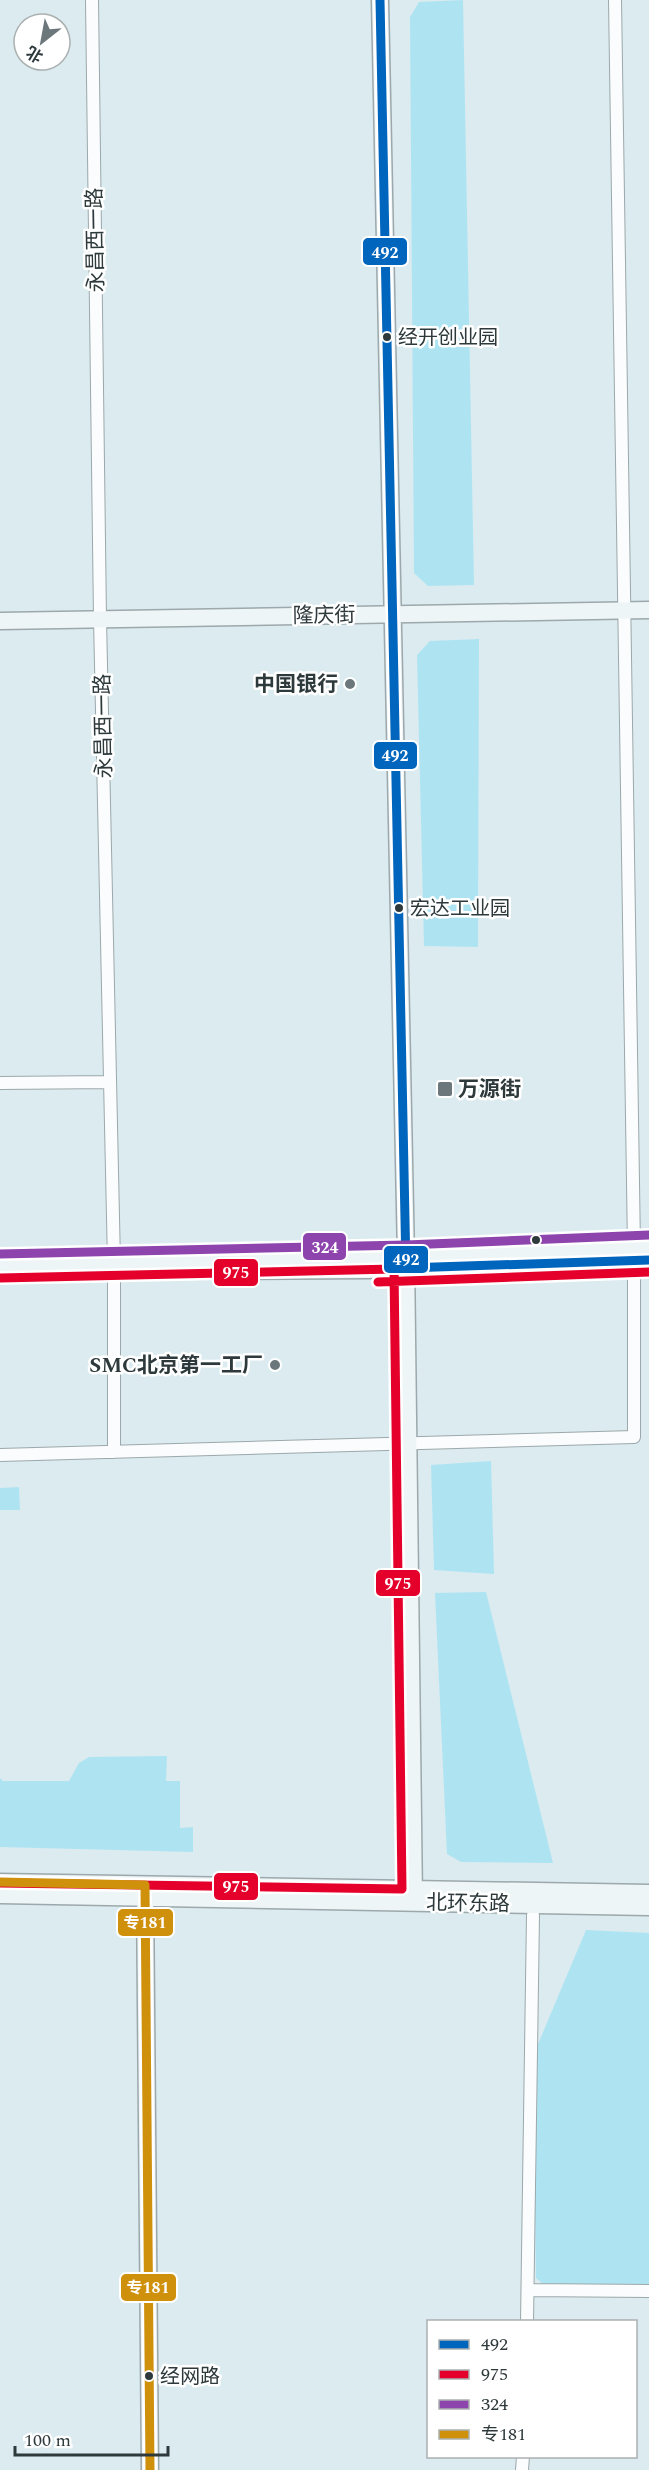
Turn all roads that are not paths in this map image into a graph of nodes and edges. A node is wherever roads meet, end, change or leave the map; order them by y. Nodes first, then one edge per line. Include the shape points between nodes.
1 (92, 0) edge
2 (380, 0) edge
3 (615, 0) edge
4 (624, 610) junction
5 (649, 610) edge
6 (393, 614) junction
7 (100, 620) junction
8 (0, 621) edge
9 (110, 1082) junction
10 (0, 1083) edge
11 (642, 1254) edge
12 (406, 1263) junction
13 (0, 1266) edge
14 (114, 1267) junction
15 (0, 1275) edge
16 (408, 1445) junction
17 (114, 1452) junction
18 (0, 1455) edge
19 (0, 1882) edge
20 (145, 1892) junction
21 (649, 1893) edge
22 (0, 1895) edge
23 (414, 1895) junction
24 (514, 1904) junction
25 (649, 1907) edge
26 (533, 1915) junction
27 (649, 1916) edge
28 (528, 2290) junction
29 (649, 2292) edge
30 (527, 2320) edge
31 (150, 2470) edge

1 - 7 street, 永昌西一路
2 - 6 street
3 - 4 street
4 - 5 street, 隆庆街
4 - 6 street, 隆庆街
4 - 11 street
6 - 7 street, 隆庆街
6 - 12 street
7 - 8 street, 隆庆街
7 - 9 street, 永昌西一路
9 - 10 street
9 - 14 street, 永昌西一路
11 - 12 street
11 - 16 street via 634,1437
12 - 14 street
12 - 16 street
13 - 14 street
14 - 15 street
14 - 17 street, 永昌西一路
16 - 17 street
16 - 23 street
17 - 18 street
19 - 20 street, 北环东路
20 - 22 street, 北环东路
20 - 23 street, 北环东路
20 - 31 street
21 - 23 street, 北环东路
23 - 24 street, 北环东路
24 - 25 street, 北环东路
24 - 26 street
26 - 27 street
26 - 28 street
28 - 29 street
28 - 30 street

